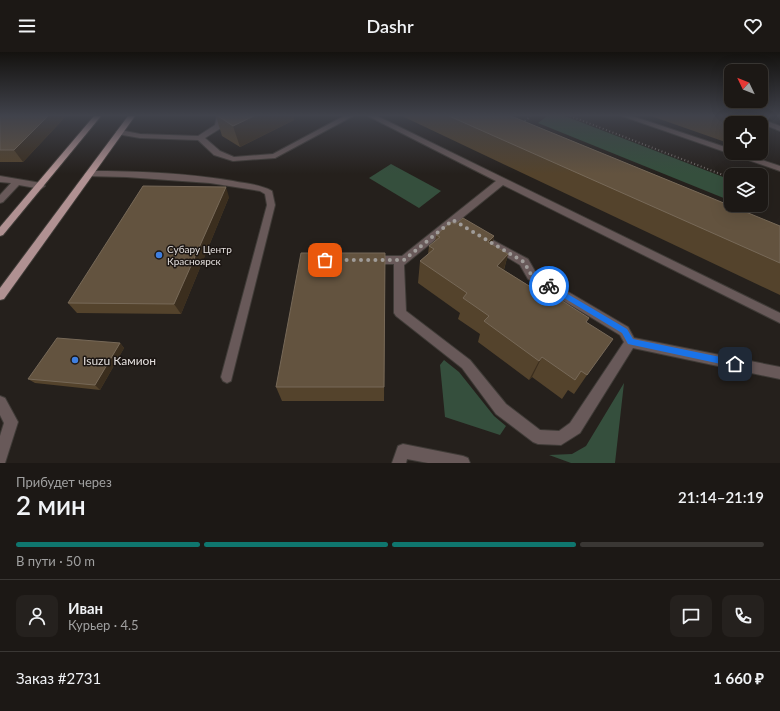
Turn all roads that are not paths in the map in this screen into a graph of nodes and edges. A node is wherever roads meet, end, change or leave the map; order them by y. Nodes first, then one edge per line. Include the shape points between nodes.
1 (82, 135) edge
2 (118, 135) edge
3 (136, 135) edge
4 (204, 135) edge
5 (314, 135) edge
6 (410, 135) edge
7 (680, 135) edge
8 (200, 138) junction
9 (724, 150) edge
10 (753, 160) edge
11 (780, 169) edge
12 (89, 174) junction
13 (0, 180) edge
14 (502, 181) junction
15 (17, 182) junction
16 (41, 186) junction
17 (0, 200) edge
18 (453, 220) junction
19 (0, 233) edge
20 (364, 260) edge
21 (404, 260) junction
22 (0, 296) edge
23 (780, 318) edge
24 (630, 342) junction
25 (780, 373) edge
26 (227, 377) dead end
27 (0, 402) edge
28 (0, 459) edge
29 (399, 463) edge
30 (463, 463) edge

1 - 16 main road
2 - 12 main road
3 - 8 lane
4 - 8 lane
5 - 8 lane via 275,156 233,159 217,153
6 - 14 lane
7 - 9 lane
10 - 11 lane
12 - 22 main road
12 - 26 lane via 210,180 262,189 269,193 271,205
13 - 15 lane
14 - 18 lane
14 - 23 lane
15 - 16 lane
15 - 17 lane
16 - 19 main road
18 - 21 lane
18 - 24 lane via 524,262 532,276 624,331
20 - 21 lane
21 - 24 lane via 399,264 400,313 466,364 501,409 538,437 561,438 575,428
24 - 25 lane
27 - 28 lane via 11,422
29 - 30 lane via 403,451

